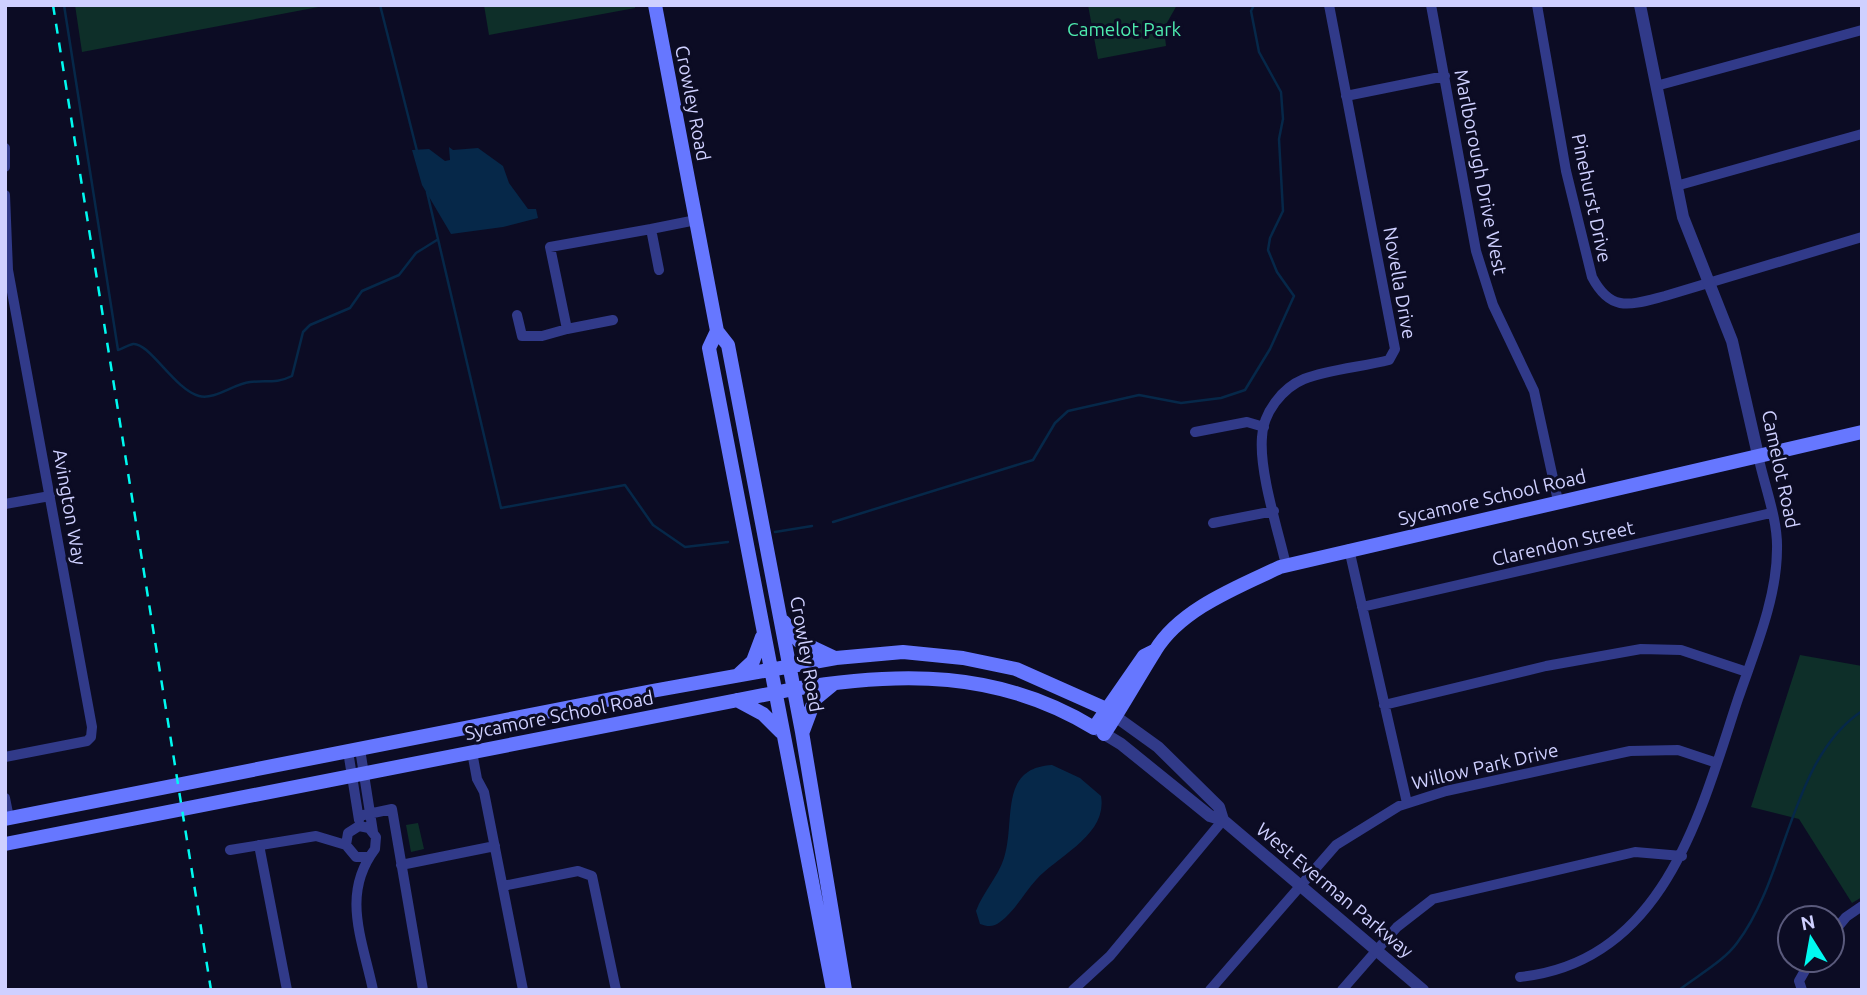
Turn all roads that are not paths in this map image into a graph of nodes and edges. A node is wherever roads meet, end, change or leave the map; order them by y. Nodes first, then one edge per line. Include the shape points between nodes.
1 (655, 5) edge
2 (1329, 5) edge
3 (1431, 5) edge
4 (1536, 5) edge
5 (1640, 5) edge
6 (1862, 30) edge
7 (1445, 76) junction
8 (1656, 86) junction
9 (1346, 96) junction
10 (1862, 134) edge
11 (5, 148) edge
12 (5, 167) edge
13 (1676, 186) junction
14 (5, 195) edge
15 (696, 220) junction
16 (651, 229) junction
17 (1862, 237) edge
18 (659, 270) dead end
19 (1708, 283) junction
20 (517, 315) dead end
21 (613, 320) dead end
22 (567, 329) junction
23 (717, 331) junction
24 (1264, 427) junction
25 (1195, 432) dead end
26 (1862, 432) edge
27 (1758, 455) junction
28 (50, 496) junction
29 (1558, 501) junction
30 (5, 504) edge
31 (1274, 511) junction
32 (1771, 513) junction
33 (1213, 523) dead end
34 (1349, 549) junction
35 (1286, 565) junction
36 (1362, 607) junction
37 (781, 617) junction
38 (763, 635) junction
39 (836, 659) junction
40 (968, 659) junction
41 (790, 667) junction
42 (770, 670) junction
43 (1747, 672) junction
44 (736, 676) junction
45 (924, 676) junction
46 (837, 681) junction
47 (986, 686) junction
48 (794, 689) junction
49 (774, 693) junction
50 (737, 700) junction
51 (585, 705) junction
52 (1384, 705) junction
53 (1111, 712) junction
54 (590, 729) junction
55 (1099, 731) junction
56 (781, 732) junction
57 (802, 732) junction
58 (354, 750) junction
59 (472, 752) junction
60 (5, 757) edge
61 (1717, 763) junction
62 (359, 774) junction
63 (5, 798) edge
64 (1406, 803) junction
65 (371, 814) junction
66 (7, 819) edge
67 (1223, 820) junction
68 (359, 821) junction
69 (373, 832) junction
70 (5, 844) edge
71 (259, 845) junction
72 (346, 845) junction
73 (495, 846) junction
74 (230, 850) dead end
75 (367, 856) junction
76 (1682, 856) junction
77 (401, 865) junction
78 (812, 885) junction
79 (1300, 885) junction
80 (503, 886) junction
81 (1862, 906) edge
82 (1846, 917) edge
83 (1376, 950) junction
84 (841, 967) junction
85 (1803, 974) edge
86 (1520, 977) dead end
87 (287, 990) edge
88 (373, 990) edge
89 (423, 990) edge
90 (523, 990) edge
91 (615, 990) edge
92 (832, 990) edge
93 (845, 990) edge
94 (1073, 990) edge
95 (1210, 990) edge
96 (1342, 990) edge
97 (1423, 990) edge
98 (1802, 990) edge

1 - 15 main road, Crowley Road
2 - 9 street, Novella Drive
3 - 7 street, Marlborough Drive West
4 - 19 street, Pinehurst Drive via 1566,171 1599,290 1620,305 1632,305
5 - 8 street, Camelot Road
6 - 8 street
7 - 9 street
7 - 29 street, Marlborough Drive West via 1476,251 1493,305 1534,391
8 - 13 street, Camelot Road
9 - 24 street, Novella Drive via 1395,349 1389,360 1304,379 1283,391
10 - 13 street
11 - 12 street
13 - 19 street, Camelot Road
14 - 28 street, Avington Way via 8,271
15 - 16 street
15 - 23 main road, Crowley Road
16 - 18 street
16 - 22 street via 550,247
17 - 19 street, Pinehurst Drive
19 - 27 street, Camelot Road via 1738,360
20 - 22 street via 522,336
21 - 22 street
23 - 37 main road, Crowley Road via 727,345
23 - 38 main road, Crowley Road via 709,348
24 - 25 street via 1247,422
24 - 31 street, Novella Drive via 1261,437
26 - 27 main road, Sycamore School Road
27 - 29 main road, Sycamore School Road
27 - 32 street, Camelot Road
28 - 30 street
28 - 60 street, Avington Way via 91,737 77,744
29 - 34 main road, Sycamore School Road
31 - 33 street
31 - 35 street, Novella Drive
32 - 36 street, Clarendon Street
32 - 43 street, Camelot Road via 1777,549 1773,584
34 - 35 main road, Sycamore School Road
34 - 36 street
35 - 53 main road, Sycamore School Road via 1196,612 1144,656
36 - 52 street
37 - 39 main road via 799,641
37 - 41 main road, Crowley Road
38 - 42 main road, Crowley Road
38 - 44 main road via 753,661
39 - 40 main road, Sycamore School Road via 904,652
39 - 41 main road, Sycamore School Road
40 - 45 main road via 956,668
40 - 47 main road via 973,673
40 - 53 main road, Sycamore School Road via 1049,681
41 - 42 main road, Sycamore School Road
41 - 48 main road, Crowley Road
42 - 44 main road, Sycamore School Road
42 - 49 main road, Crowley Road
43 - 52 street via 1681,650 1641,649 1546,666
43 - 61 street, Camelot Road
44 - 51 main road, Sycamore School Road
45 - 46 main road, Sycamore School Road
45 - 47 main road, Sycamore School Road
46 - 48 main road, Sycamore School Road
46 - 57 main road via 815,699
47 - 55 main road, Sycamore School Road via 1041,702
48 - 49 main road, Sycamore School Road
48 - 57 main road, Crowley Road
49 - 50 main road, Sycamore School Road
49 - 56 main road, Crowley Road
50 - 54 main road, Sycamore School Road
50 - 56 main road via 763,714
51 - 54 main road
51 - 58 main road, Sycamore School Road
52 - 64 street
53 - 55 main road, Sycamore School Road
53 - 67 street, West Everman Parkway via 1158,747 1219,807
54 - 59 main road, Sycamore School Road
55 - 67 street, West Everman Parkway via 1210,816
56 - 78 main road, Crowley Road
57 - 84 main road, Crowley Road
58 - 62 street
58 - 66 main road, Sycamore School Road
59 - 62 main road, Sycamore School Road
59 - 73 street
61 - 64 street, Willow Park Drive via 1678,750 1630,751
61 - 76 street, Camelot Road
62 - 65 street
62 - 68 street
62 - 70 main road, Sycamore School Road
63 - 66 street
64 - 79 street, Willow Park Drive via 1345,839
65 - 68 street
65 - 69 street
65 - 77 street via 392,809
67 - 79 street, West Everman Parkway
67 - 94 street via 1110,956
68 - 69 street
68 - 72 street via 348,833
69 - 75 street via 377,843
71 - 72 street via 316,836
71 - 74 street
71 - 87 street
72 - 75 street via 351,854
73 - 77 street
73 - 80 street
75 - 88 street via 356,887 356,909
76 - 83 street via 1635,852 1450,893 1421,906
76 - 86 street, Camelot Road via 1650,904 1599,949 1566,969
77 - 89 street
78 - 84 main road via 821,897 832,951
78 - 92 main road, Crowley Road
79 - 83 street, West Everman Parkway
79 - 95 street, Willow Park Drive
80 - 90 street
80 - 91 street via 578,871 592,876
81 - 82 street
83 - 96 street
83 - 97 street, West Everman Parkway
84 - 93 main road, Crowley Road
85 - 98 street via 1799,981

